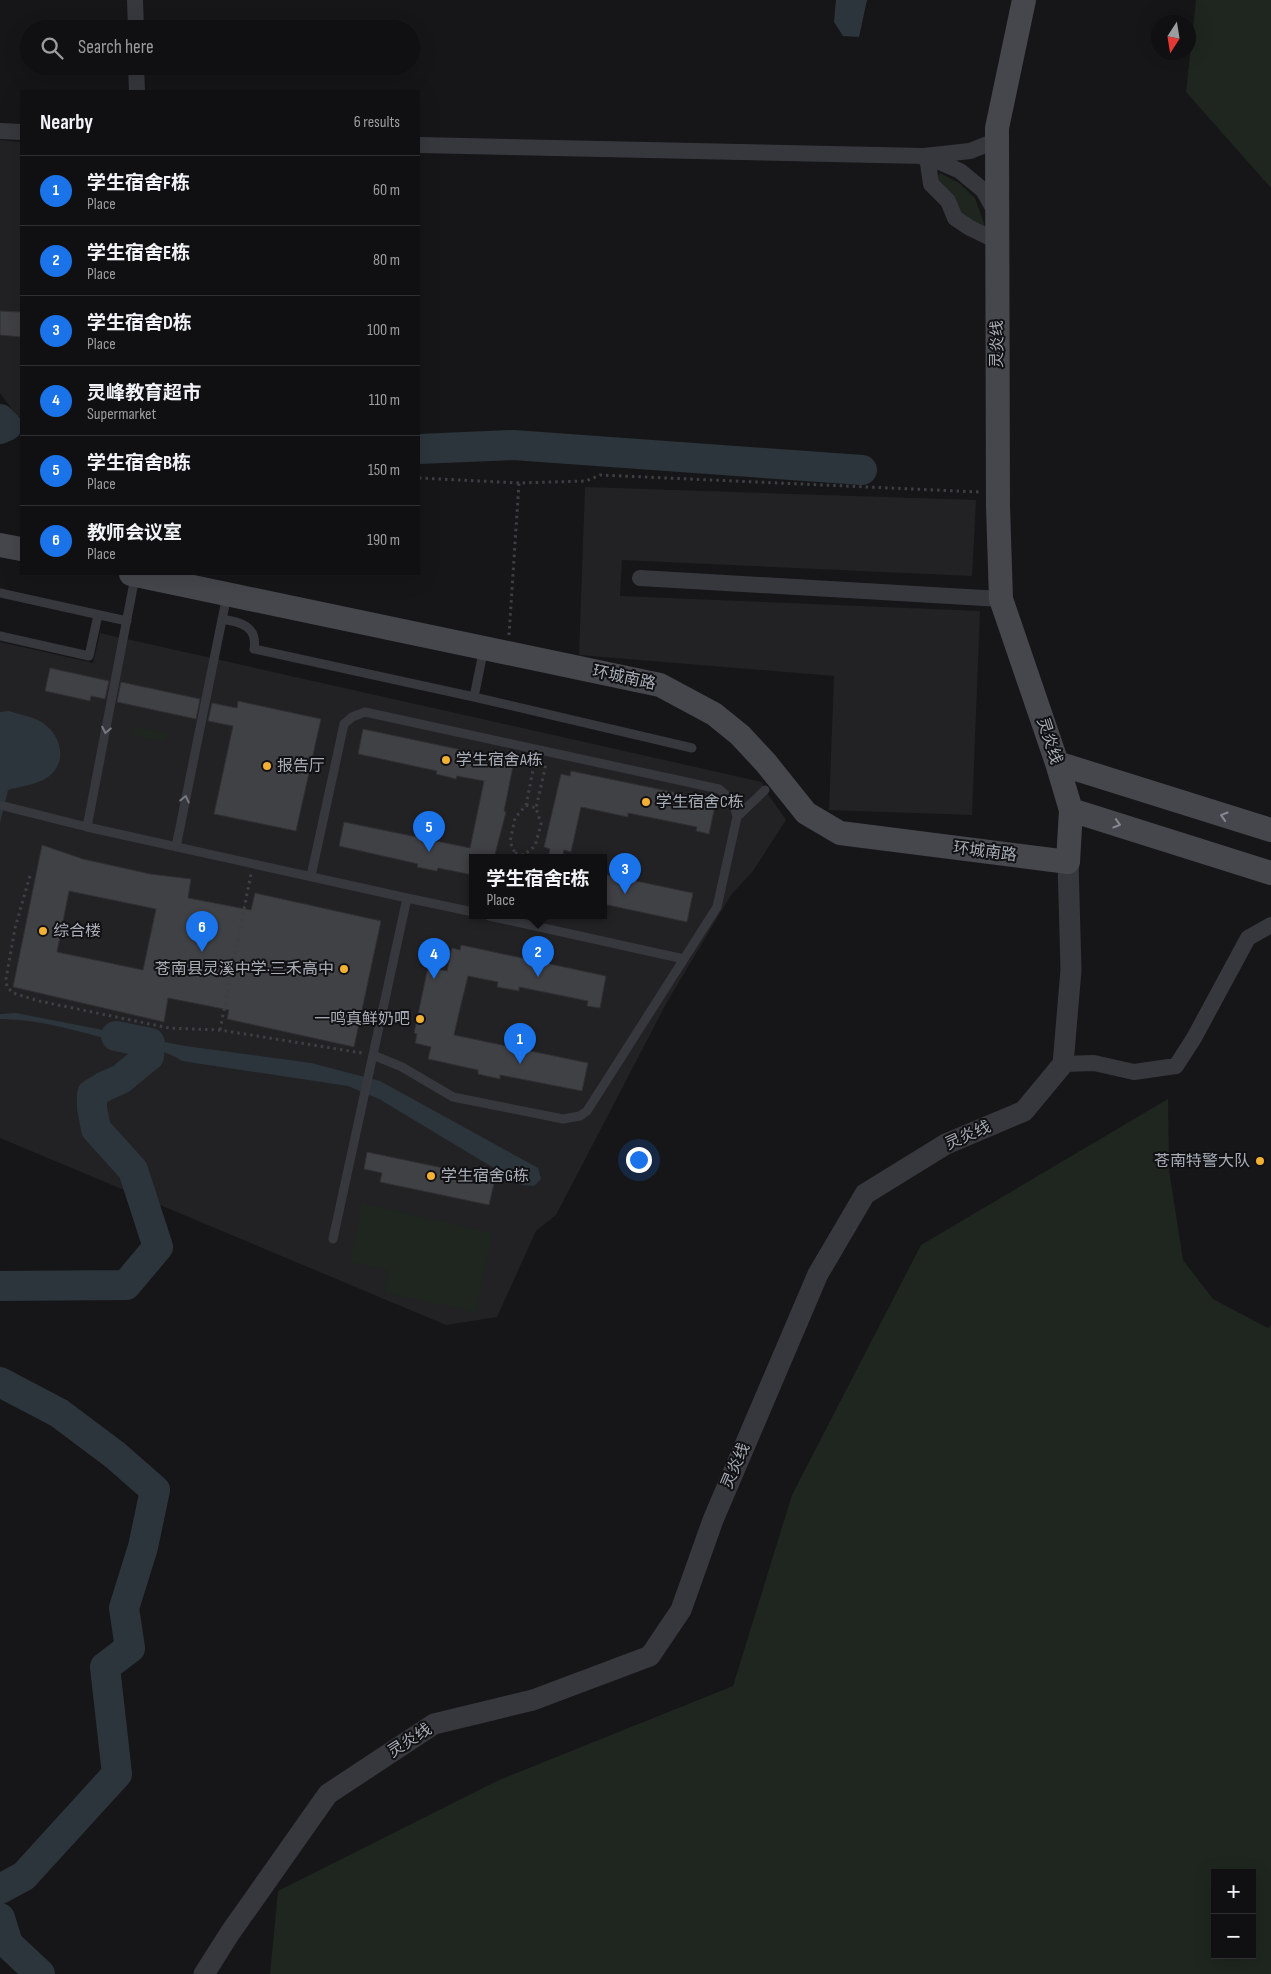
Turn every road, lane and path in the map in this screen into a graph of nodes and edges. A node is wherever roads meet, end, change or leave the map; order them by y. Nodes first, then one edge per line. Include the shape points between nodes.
1 (135, 0) edge
2 (1024, 0) edge
3 (136, 20) edge
4 (136, 75) edge
5 (137, 90) edge
6 (0, 131) edge
7 (20, 132) edge
8 (998, 140) junction
9 (420, 145) edge
10 (924, 156) junction
11 (997, 216) junction
12 (997, 241) junction
13 (420, 478) edge
14 (519, 483) junction
15 (998, 493) junction
16 (0, 545) edge
17 (20, 549) edge
18 (134, 575) edge
19 (139, 575) edge
20 (640, 578) dead end
21 (0, 593) edge
22 (227, 594) junction
23 (1001, 599) junction
24 (98, 615) junction
25 (222, 619) junction
26 (127, 621) junction
27 (0, 636) edge
28 (484, 648) junction
29 (508, 653) junction
30 (474, 697) junction
31 (692, 748) dead end
32 (537, 750) junction
33 (548, 752) junction
34 (1057, 763) junction
35 (765, 790) dead end
36 (5, 806) edge
37 (526, 806) junction
38 (536, 808) junction
39 (1071, 810) junction
40 (737, 816) junction
41 (87, 827) junction
42 (1271, 830) edge
43 (176, 847) junction
44 (515, 853) joint
45 (518, 854) edge
46 (526, 854) edge
47 (1068, 862) junction
48 (253, 864) junction
49 (1271, 873) edge
50 (30, 876) dead end
51 (311, 876) junction
52 (408, 898) junction
53 (469, 911) edge
54 (503, 919) edge
55 (1271, 925) edge
56 (684, 959) junction
57 (220, 1030) junction
58 (373, 1055) junction
59 (1063, 1064) junction
60 (333, 1239) dead end
61 (204, 1974) edge

1 - 3 street
2 - 8 main road, 灵炎线
4 - 5 street
6 - 7 street
8 - 10 street via 970,151
8 - 11 main road, 灵炎线
9 - 10 street
10 - 11 street via 960,171 983,190
10 - 12 street via 931,184 948,201 955,218
11 - 12 main road, 灵炎线
12 - 15 main road, 灵炎线
13 - 14 path
14 - 15 path via 586,482 600,475
14 - 29 path
15 - 23 main road, 灵炎线
16 - 17 main road
18 - 26 lane
19 - 22 main road, 环城南路
20 - 23 street
21 - 24 lane
22 - 25 lane
22 - 28 main road, 环城南路
23 - 34 main road, 灵炎线
24 - 26 lane
24 - 27 lane via 89,656
25 - 30 lane via 250,629 255,640 254,649
43 -> 25 lane
26 -> 41 lane
28 - 29 main road, 环城南路
28 - 30 lane
29 - 47 main road, 环城南路 via 660,685 714,714 740,735 806,813 840,833
30 - 31 lane
32 - 33 lane
32 - 37 path
32 - 51 lane via 371,713 352,717 344,724
33 - 38 path
33 - 40 lane via 719,789 736,808
34 - 39 main road, 灵炎线
42 -> 34 main road
35 - 40 lane
36 - 41 lane
37 - 38 path
37 - 44 path via 515,818 510,842
38 - 46 path via 541,824 535,846
39 - 47 main road, 灵炎线
39 -> 49 main road
40 - 56 lane via 716,907
41 - 43 lane
43 - 48 lane
44 - 45 path
47 - 59 street, 灵炎线 via 1071,970
48 - 51 lane
48 - 57 path
50 - 57 path via 15,928 6,979 7,987 13,993 169,1028
51 - 52 lane
52 - 53 lane
52 - 58 lane
54 - 56 lane
55 - 59 street via 1248,938 1176,1066 1134,1072 1094,1063
56 - 58 lane via 587,1111 580,1116 563,1119 453,1097 402,1067
57 - 58 path
58 - 60 lane
59 - 61 street, 灵炎线 via 1024,1111 946,1144 865,1194 818,1274 713,1520 681,1610 650,1656 533,1700 434,1724 328,1794

